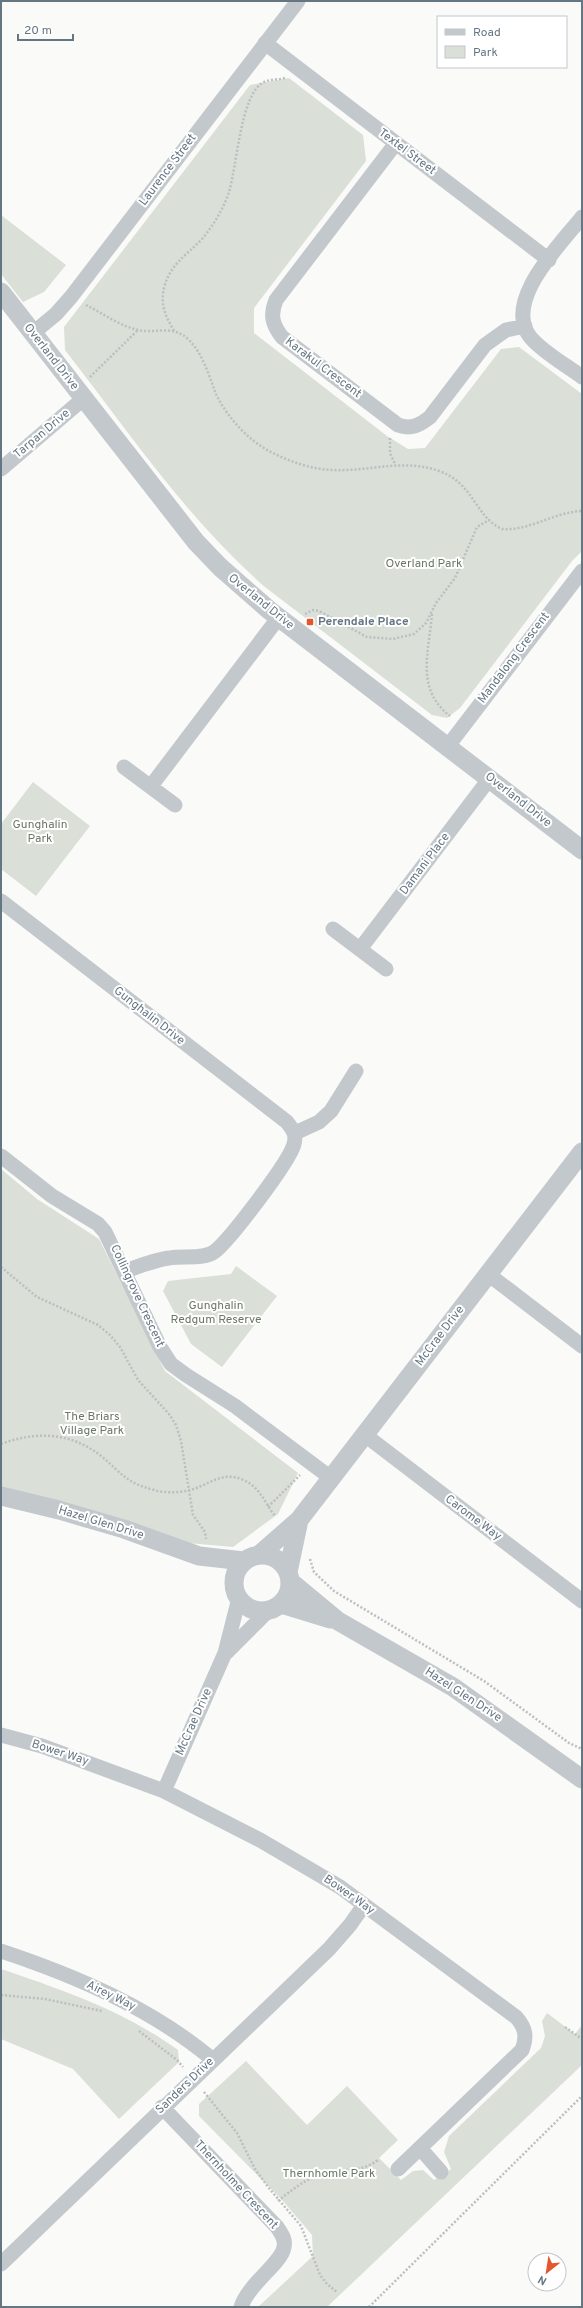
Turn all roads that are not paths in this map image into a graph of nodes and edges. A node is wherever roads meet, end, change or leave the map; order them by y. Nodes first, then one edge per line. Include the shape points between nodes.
1 (298, 1) edge
2 (265, 43) junction
3 (396, 144) junction
4 (582, 217) edge
5 (549, 260) junction
6 (1, 292) edge
7 (525, 326) junction
8 (33, 333) junction
9 (582, 377) edge
10 (80, 394) junction
11 (1, 469) edge
12 (582, 571) edge
13 (286, 623) junction
14 (448, 746) junction
15 (124, 767) dead end
16 (490, 778) junction
17 (151, 786) junction
18 (175, 805) dead end
19 (582, 850) edge
20 (1, 901) edge
21 (334, 929) dead end
22 (360, 949) junction
23 (386, 969) dead end
24 (356, 1071) dead end
25 (295, 1133) junction
26 (582, 1152) edge
27 (1, 1156) edge
28 (125, 1271) junction
29 (488, 1274) junction
30 (582, 1346) edge
31 (365, 1435) junction
32 (331, 1478) junction
33 (1, 1496) edge
34 (299, 1520) junction
35 (199, 1556) junction
36 (252, 1558) junction
37 (290, 1577) junction
38 (236, 1591) junction
39 (582, 1601) edge
40 (275, 1608) junction
41 (338, 1621) junction
42 (225, 1653) junction
43 (1, 1735) edge
44 (582, 1779) edge
45 (164, 1792) junction
46 (364, 1905) junction
47 (1, 1951) edge
48 (212, 2059) junction
49 (162, 2108) junction
50 (420, 2148) junction
51 (398, 2169) dead end
52 (441, 2172) dead end
53 (1, 2264) edge
54 (241, 2307) edge

1 - 2 street, Laurence Street
2 - 3 street, Textel Street
2 - 8 street, Laurence Street via 71,297 56,314
3 - 5 street, Textel Street
3 - 7 street, Karakul Crescent via 276,300 272,318 274,327 282,337 398,425 411,427 421,425 430,417 485,345 506,330
4 - 5 street
5 - 7 street via 525,296 522,310
6 - 8 street, Overland Drive
7 - 9 street via 531,337
8 - 10 street, Overland Drive
10 - 11 street, Tarpan Drive
10 - 13 street, Overland Drive via 196,542 232,578
12 - 14 street, Mandalong Crescent
13 - 14 street, Overland Drive
13 - 17 street
14 - 16 street, Overland Drive
15 - 17 street
16 - 19 street, Overland Drive
16 - 22 street, Damani Place
17 - 18 street
20 - 25 street, Gunghalin Drive via 287,1122
21 - 22 street
22 - 23 street
24 - 25 street via 331,1111 319,1122
25 - 28 street via 295,1142 287,1160 214,1252 205,1256 181,1256 152,1261
26 - 29 street, McCrae Drive
27 - 28 street, Collingrove Crescent via 52,1196 102,1228
28 - 32 street, Collingrove Crescent via 160,1347 172,1364 235,1406
29 - 30 street
29 - 31 street, McCrae Drive
31 - 32 street, McCrae Drive
31 - 39 street, Carome Way
32 - 34 street, McCrae Drive
33 - 35 street, Hazel Glen Drive via 124,1529
34 - 36 street, McCrae Drive
34 - 37 street, McCrae Drive
35 - 36 street, Hazel Glen Drive
35 - 38 street, Hazel Glen Drive
36 - 37 street via 276,1558
36 - 38 street via 239,1568
37 - 40 street via 290,1590
37 - 41 street, Hazel Glen Drive
38 - 40 street via 251,1609
38 - 42 street, McCrae Drive
40 - 41 street, Hazel Glen Drive
40 - 42 street, McCrae Drive
41 - 44 street, Hazel Glen Drive via 453,1687
42 - 45 street, McCrae Drive
43 - 45 street, Bower Way via 42,1746
45 - 46 street, Bower Way via 310,1868
46 - 48 street, Sanders Drive via 329,1948
46 - 50 street, Bower Way via 504,2006 522,2024 526,2032 526,2041 514,2060
47 - 48 street, Airey Way via 82,1982 128,2004 165,2024
48 - 49 street, Sanders Drive
49 - 53 street, Sanders Drive
49 - 54 street, Thernholme Crescent via 277,2227 285,2242 279,2258 249,2290
50 - 51 street, Bower Way
50 - 52 street

